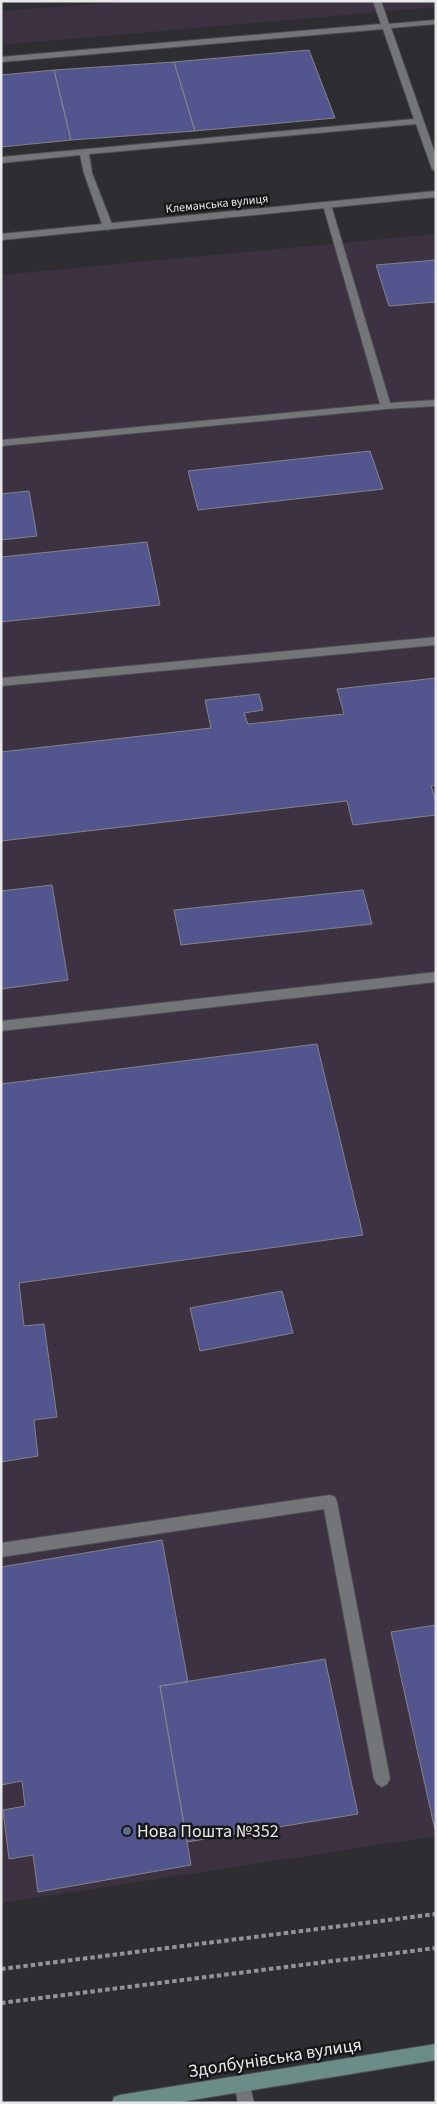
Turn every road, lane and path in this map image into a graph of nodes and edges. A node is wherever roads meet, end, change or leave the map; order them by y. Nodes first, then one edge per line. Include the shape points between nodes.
1 (377, 1) edge
2 (436, 22) edge
3 (386, 26) junction
4 (1, 60) edge
5 (419, 121) junction
6 (84, 152) junction
7 (1, 160) edge
8 (436, 169) edge
9 (436, 194) edge
10 (326, 205) junction
11 (108, 227) junction
12 (1, 237) edge
13 (436, 403) edge
14 (386, 406) junction
15 (1, 443) edge
16 (436, 641) edge
17 (1, 682) edge
18 (436, 977) edge
19 (1, 1026) edge
20 (1, 1550) edge
21 (382, 1779) dead end
22 (436, 1914) edge
23 (436, 1948) edge
24 (1, 1969) edge
25 (1, 2003) edge
26 (436, 2052) edge
27 (242, 2083) junction
28 (120, 2103) edge
29 (246, 2103) edge

1 - 3 street
2 - 3 street
3 - 4 street
3 - 5 street
5 - 6 street
5 - 8 street
6 - 7 street
6 - 11 street via 88,173
9 - 10 street, Клеманська вулиця
10 - 11 street, Клеманська вулиця
10 - 14 street
11 - 12 street, Клеманська вулиця
13 - 14 street
14 - 15 street
16 - 17 street
18 - 19 street
20 - 21 street via 330,1502
22 - 24 path
23 - 25 path
26 - 27 street, Здолбунівська вулиця
27 - 28 street, Здолбунівська вулиця
27 - 29 street

